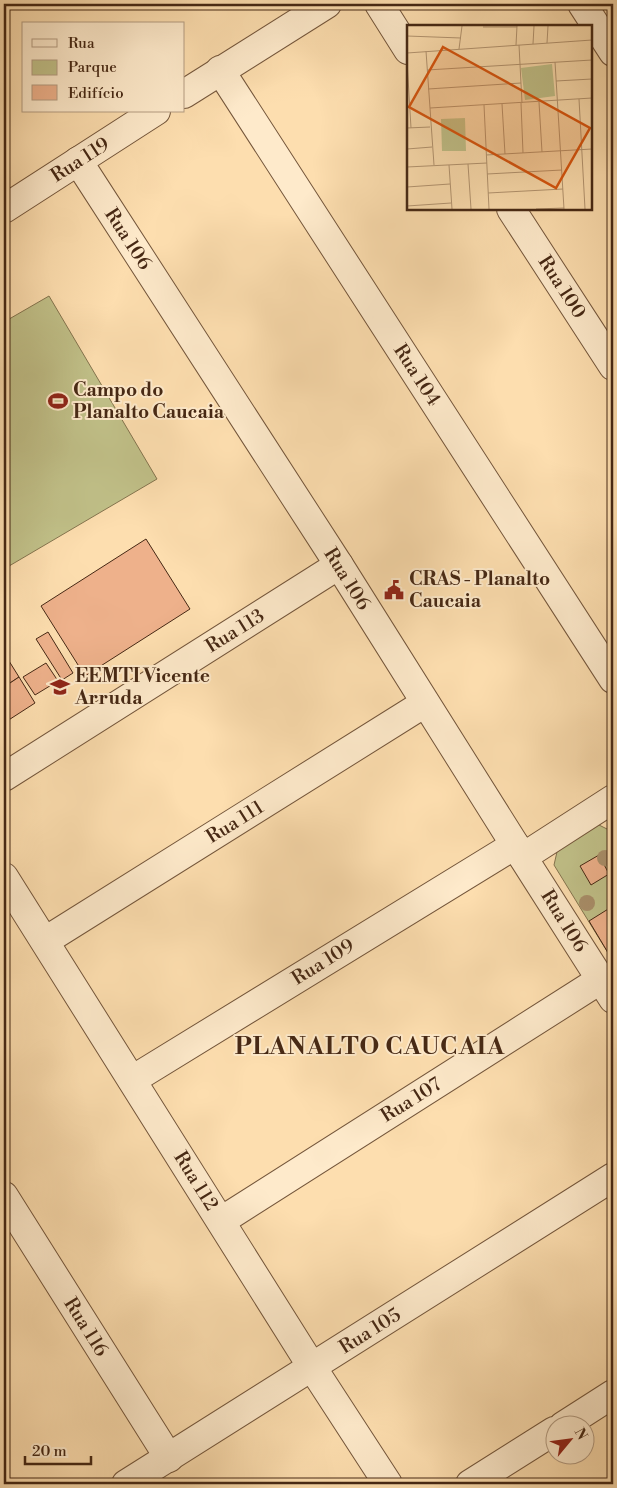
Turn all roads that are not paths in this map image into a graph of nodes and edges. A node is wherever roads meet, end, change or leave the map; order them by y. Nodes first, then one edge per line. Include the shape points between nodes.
1 (327, 4) edge
2 (379, 4) edge
3 (582, 4) edge
4 (407, 48) edge
5 (613, 52) edge
6 (220, 70) junction
7 (185, 93) edge
8 (154, 112) edge
9 (78, 161) junction
10 (4, 209) edge
11 (512, 210) edge
12 (613, 366) edge
13 (339, 565) junction
14 (613, 679) edge
15 (425, 703) junction
16 (4, 777) edge
17 (613, 799) edge
18 (518, 851) junction
19 (4, 877) edge
20 (44, 941) junction
21 (607, 989) edge
22 (132, 1080) junction
23 (613, 1177) edge
24 (4, 1196) edge
25 (221, 1221) junction
26 (312, 1367) junction
27 (613, 1394) edge
28 (579, 1416) edge
29 (544, 1437) edge
30 (169, 1458) junction
31 (126, 1484) edge
32 (388, 1484) edge
33 (470, 1484) edge

1 - 6 street
2 - 4 street
3 - 5 street
6 - 7 street
6 - 14 street, Rua 104
8 - 9 street, Rua 119
9 - 10 street, Rua 119
9 - 13 street, Rua 106
11 - 12 street, Rua 100
13 - 15 street, Rua 106
13 - 16 street, Rua 113
15 - 18 street, Rua 106
15 - 20 street, Rua 111
17 - 18 street, Rua 109
18 - 21 street, Rua 106
18 - 22 street, Rua 109
19 - 20 street, Rua 112
20 - 22 street, Rua 112
21 - 25 street, Rua 107
22 - 25 street, Rua 112
23 - 26 street, Rua 105
24 - 30 street, Rua 116
25 - 26 street, Rua 112
26 - 30 street, Rua 105
26 - 32 street, Rua 112
27 - 28 street
29 - 33 street
30 - 31 street, Rua 105

